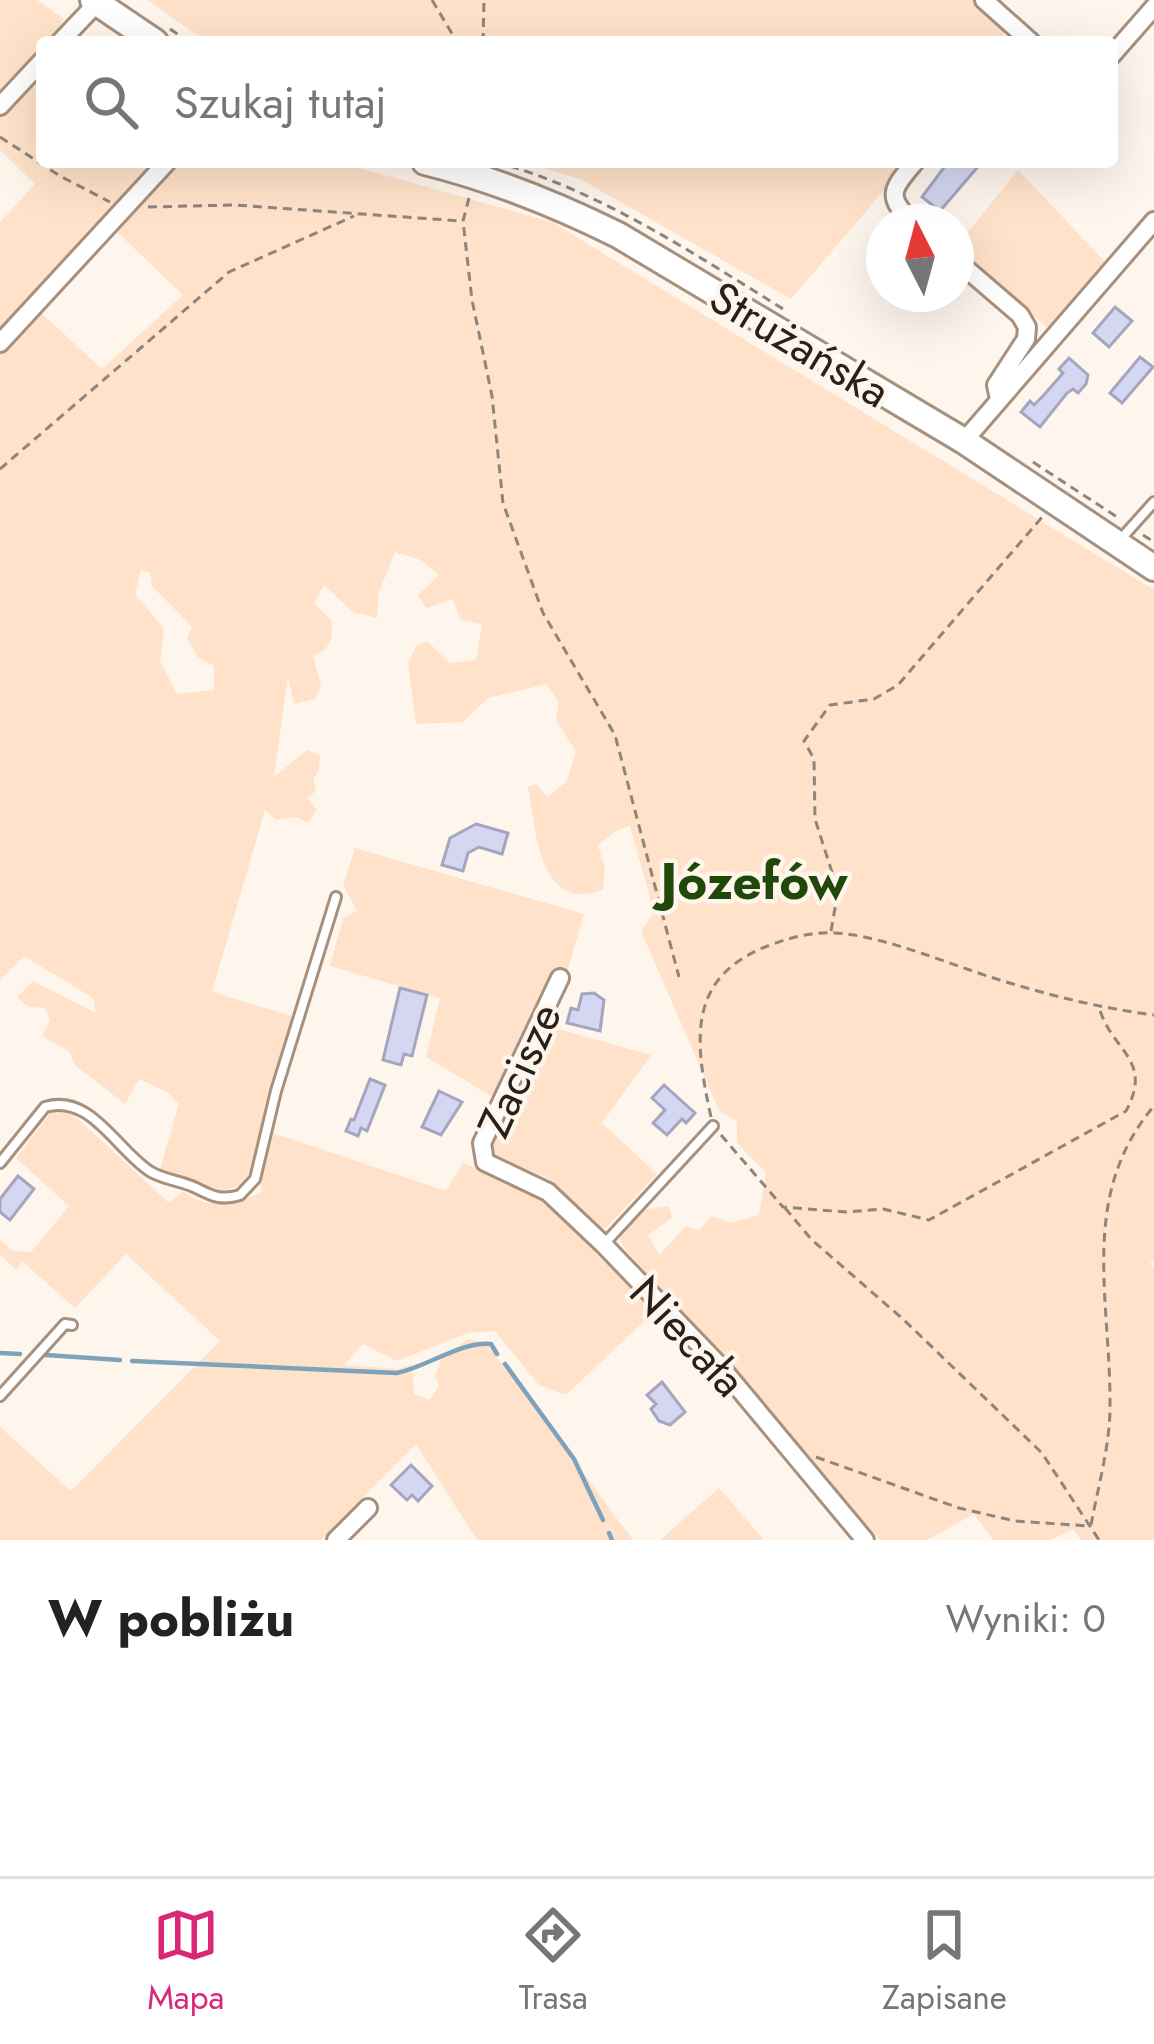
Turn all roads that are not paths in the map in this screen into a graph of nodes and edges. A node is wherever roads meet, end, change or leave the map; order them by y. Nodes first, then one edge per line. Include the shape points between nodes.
1 (984, 0) edge
2 (95, 2) edge
3 (1154, 7) edge
4 (66, 36) edge
5 (146, 36) edge
6 (1020, 36) edge
7 (1118, 48) edge
8 (36, 68) edge
9 (0, 106) edge
10 (162, 168) edge
11 (449, 168) edge
12 (910, 168) edge
13 (898, 204) edge
14 (1154, 221) edge
15 (974, 276) edge
16 (0, 343) edge
17 (999, 399) junction
18 (964, 441) junction
19 (1154, 502) edge
20 (1124, 535) junction
21 (1154, 568) edge
22 (336, 897) dead end
23 (560, 978) dead end
24 (713, 1126) road end
25 (485, 1162) joint
26 (0, 1163) edge
27 (604, 1245) junction
28 (72, 1325) dead end
29 (0, 1396) edge
30 (368, 1508) dead end
31 (336, 1540) edge
32 (865, 1540) edge

1 - 6 street
2 - 4 street
2 - 5 main road
3 - 7 street
8 - 9 street
10 - 16 street
11 - 18 main road, Strużańska via 618,235
12 - 13 street via 895,186
14 - 17 street
15 - 17 street via 1028,327 996,385
17 - 18 street
18 - 20 main road, Strużańska
19 - 20 lane
20 - 21 main road, Strużańska
22 - 26 lane via 255,1179 240,1195 210,1197 148,1171 84,1111 64,1104 45,1106
23 - 25 street, Zacisze via 482,1143
24 - 27 lane
25 - 27 street, Niecała via 548,1192
27 - 32 street, Niecała via 720,1366
28 - 29 lane
30 - 31 street

